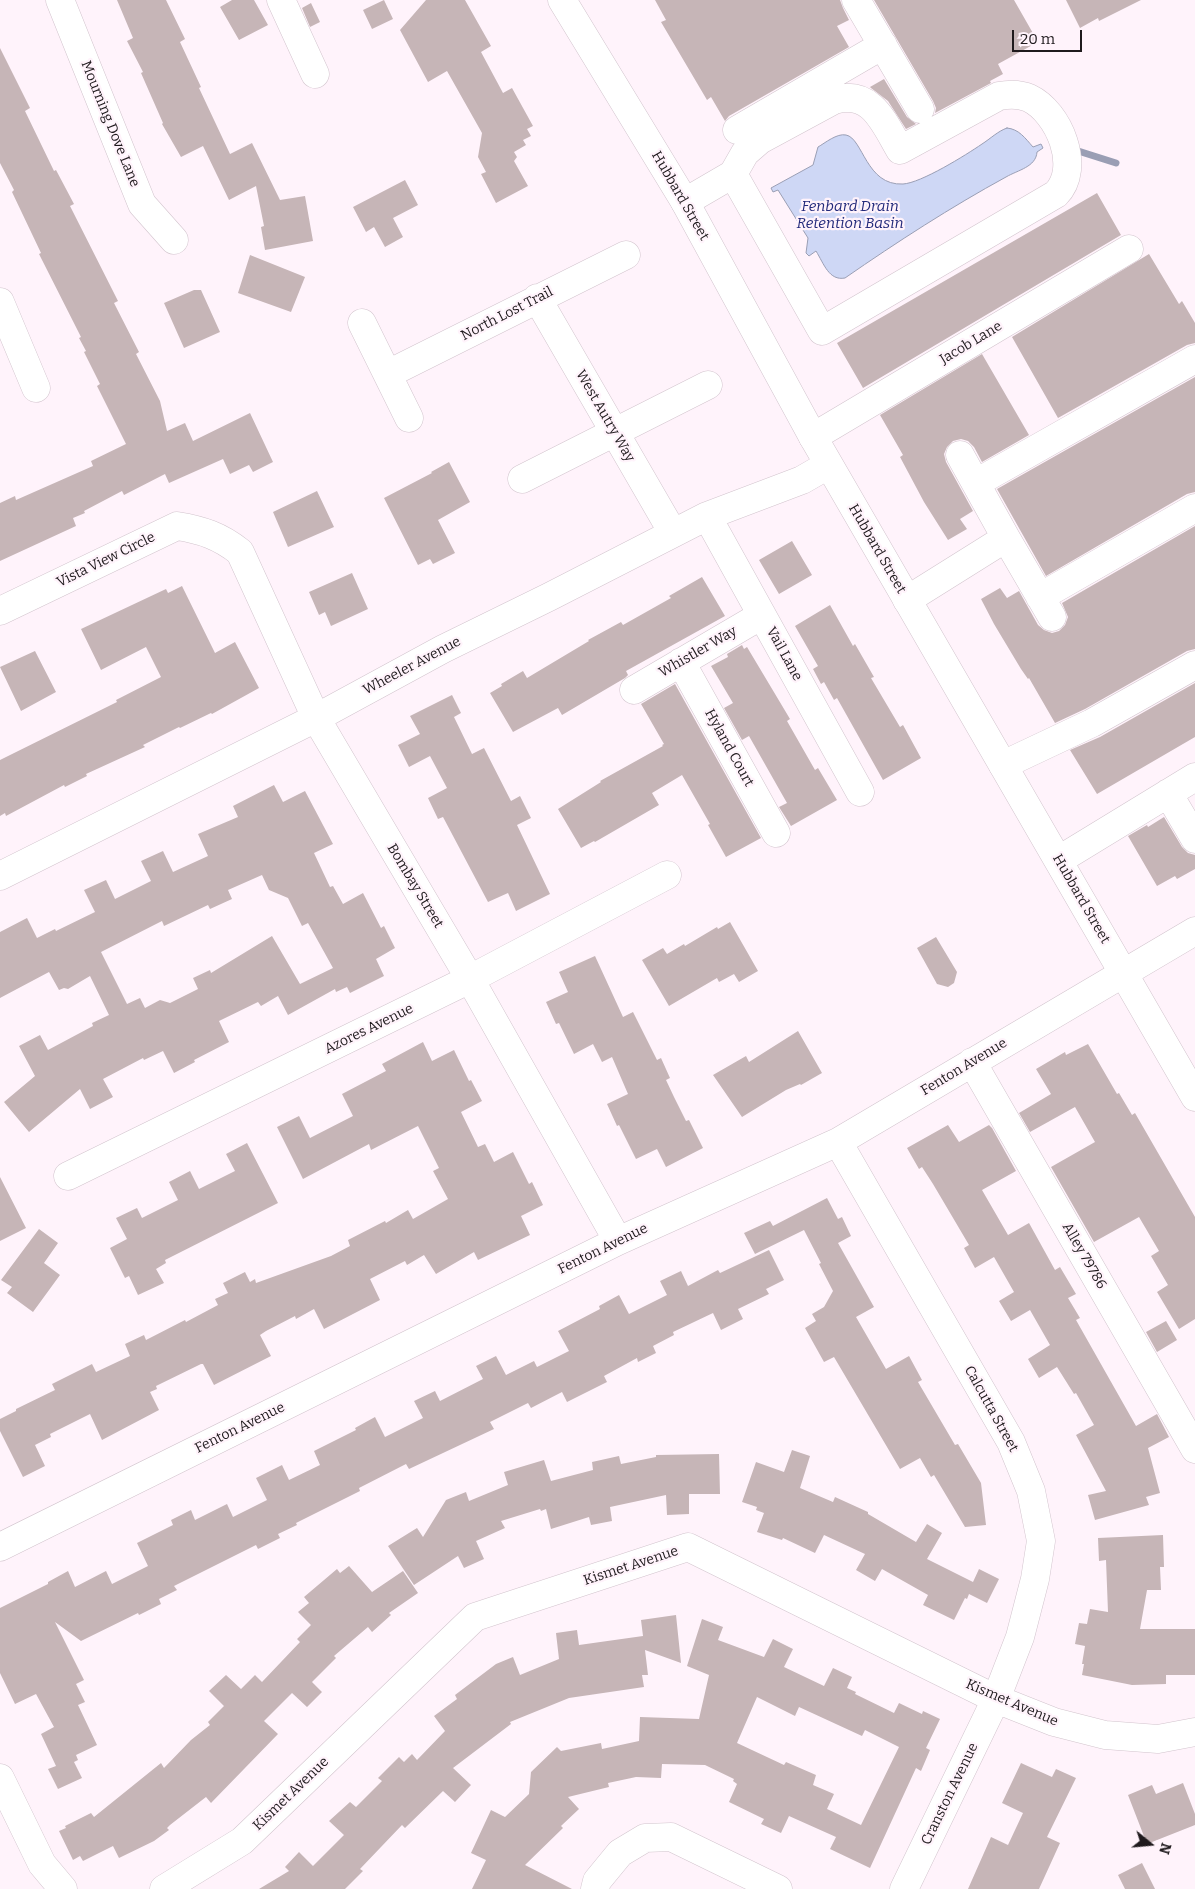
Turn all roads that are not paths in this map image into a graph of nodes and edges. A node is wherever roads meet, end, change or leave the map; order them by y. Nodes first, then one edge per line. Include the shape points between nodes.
1 (60, 0) edge
2 (281, 0) edge
3 (562, 0) edge
4 (856, 0) edge
5 (882, 45) junction
6 (315, 74) dead end
7 (920, 109) dead end
8 (737, 130) dead end
9 (733, 174) junction
10 (685, 202) junction
11 (174, 240) dead end
12 (1129, 249) dead end
13 (626, 255) dead end
14 (537, 298) junction
15 (0, 302) edge
16 (362, 323) dead end
17 (1195, 360) edge
18 (388, 374) junction
19 (708, 385) dead end
20 (36, 388) dead end
21 (409, 418) dead end
22 (614, 432) junction
23 (812, 437) junction
24 (960, 455) dead end
25 (828, 465) junction
26 (522, 479) dead end
27 (976, 483) junction
28 (1195, 508) edge
29 (707, 516) junction
30 (673, 533) junction
31 (214, 534) joint
32 (1006, 538) junction
33 (907, 600) junction
34 (0, 612) edge
35 (762, 615) junction
36 (681, 662) junction
37 (1195, 665) edge
38 (634, 690) dead end
39 (316, 718) junction
40 (1003, 765) junction
41 (1195, 776) edge
42 (860, 792) dead end
43 (1168, 793) junction
44 (776, 833) dead end
45 (1195, 839) edge
46 (1058, 860) junction
47 (667, 875) dead end
48 (0, 876) edge
49 (1195, 931) edge
50 (1124, 972) junction
51 (470, 979) junction
52 (972, 1062) junction
53 (1195, 1097) edge
54 (838, 1142) junction
55 (68, 1176) dead end
56 (618, 1241) junction
57 (1195, 1449) edge
58 (0, 1547) edge
59 (996, 1699) junction
60 (1195, 1732) edge
61 (0, 1778) edge
62 (63, 1889) edge
63 (164, 1889) edge
64 (594, 1889) edge
65 (778, 1889) edge
66 (904, 1889) edge

1 - 11 street, Mourning Dove Lane via 142,204
2 - 6 street
3 - 10 street, Hubbard Street
4 - 5 street
5 - 7 street
5 - 8 street
9 - 9 street via 745,153 760,140 834,100 850,98 873,107 900,150 989,100 1008,94 1029,98 1048,114 1062,139 1068,168 1065,182 1056,194 822,331
9 - 10 street
10 - 23 street, Hubbard Street
12 - 23 street, Jacob Lane
13 - 14 street, North Lost Trail
14 - 18 street, North Lost Trail
14 - 22 street, West Autry Way
15 - 20 street
16 - 18 street
17 - 27 street
18 - 21 street
19 - 22 street
22 - 26 street
22 - 30 street, West Autry Way
23 - 25 street, Hubbard Street
24 - 27 street
25 - 29 street, Wheeler Avenue via 802,480
25 - 33 street, Hubbard Street
27 - 32 street
28 - 32 street via 1046,607
29 - 30 street, Wheeler Avenue
29 - 35 street, Vail Lane
30 - 39 street, Wheeler Avenue via 443,649
31 - 34 street, Vista View Circle via 177,526
31 - 39 street, Bombay Street via 240,552
32 - 33 street
33 - 40 street, Hubbard Street
35 - 36 street, Whistler Way
35 - 42 street, Vail Lane
36 - 38 street, Whistler Way
36 - 44 street, Hyland Court
37 - 40 street via 1092,723
39 - 48 street, Wheeler Avenue
39 - 51 street, Bombay Street
40 - 46 street, Hubbard Street
41 - 43 street
43 - 45 street
43 - 46 street
46 - 50 street, Hubbard Street
47 - 51 street, Azores Avenue
49 - 50 street, Fenton Avenue
50 - 52 street, Fenton Avenue
50 - 53 street, Hubbard Street
51 - 55 street, Azores Avenue
51 - 56 street, Bombay Street
52 - 54 street, Fenton Avenue
52 - 57 street, Alley 79786
54 - 56 street, Fenton Avenue
54 - 59 street, Calcutta Street via 1011,1442 1030,1492 1041,1540 1035,1579 1020,1637
56 - 58 street, Fenton Avenue
59 - 60 street, Kismet Avenue via 1054,1722 1105,1735 1158,1740
59 - 63 street, Kismet Avenue via 688,1547 475,1617 242,1841
59 - 66 street, Cranston Avenue
61 - 62 street via 42,1864
64 - 65 street via 620,1854 645,1838 671,1837

